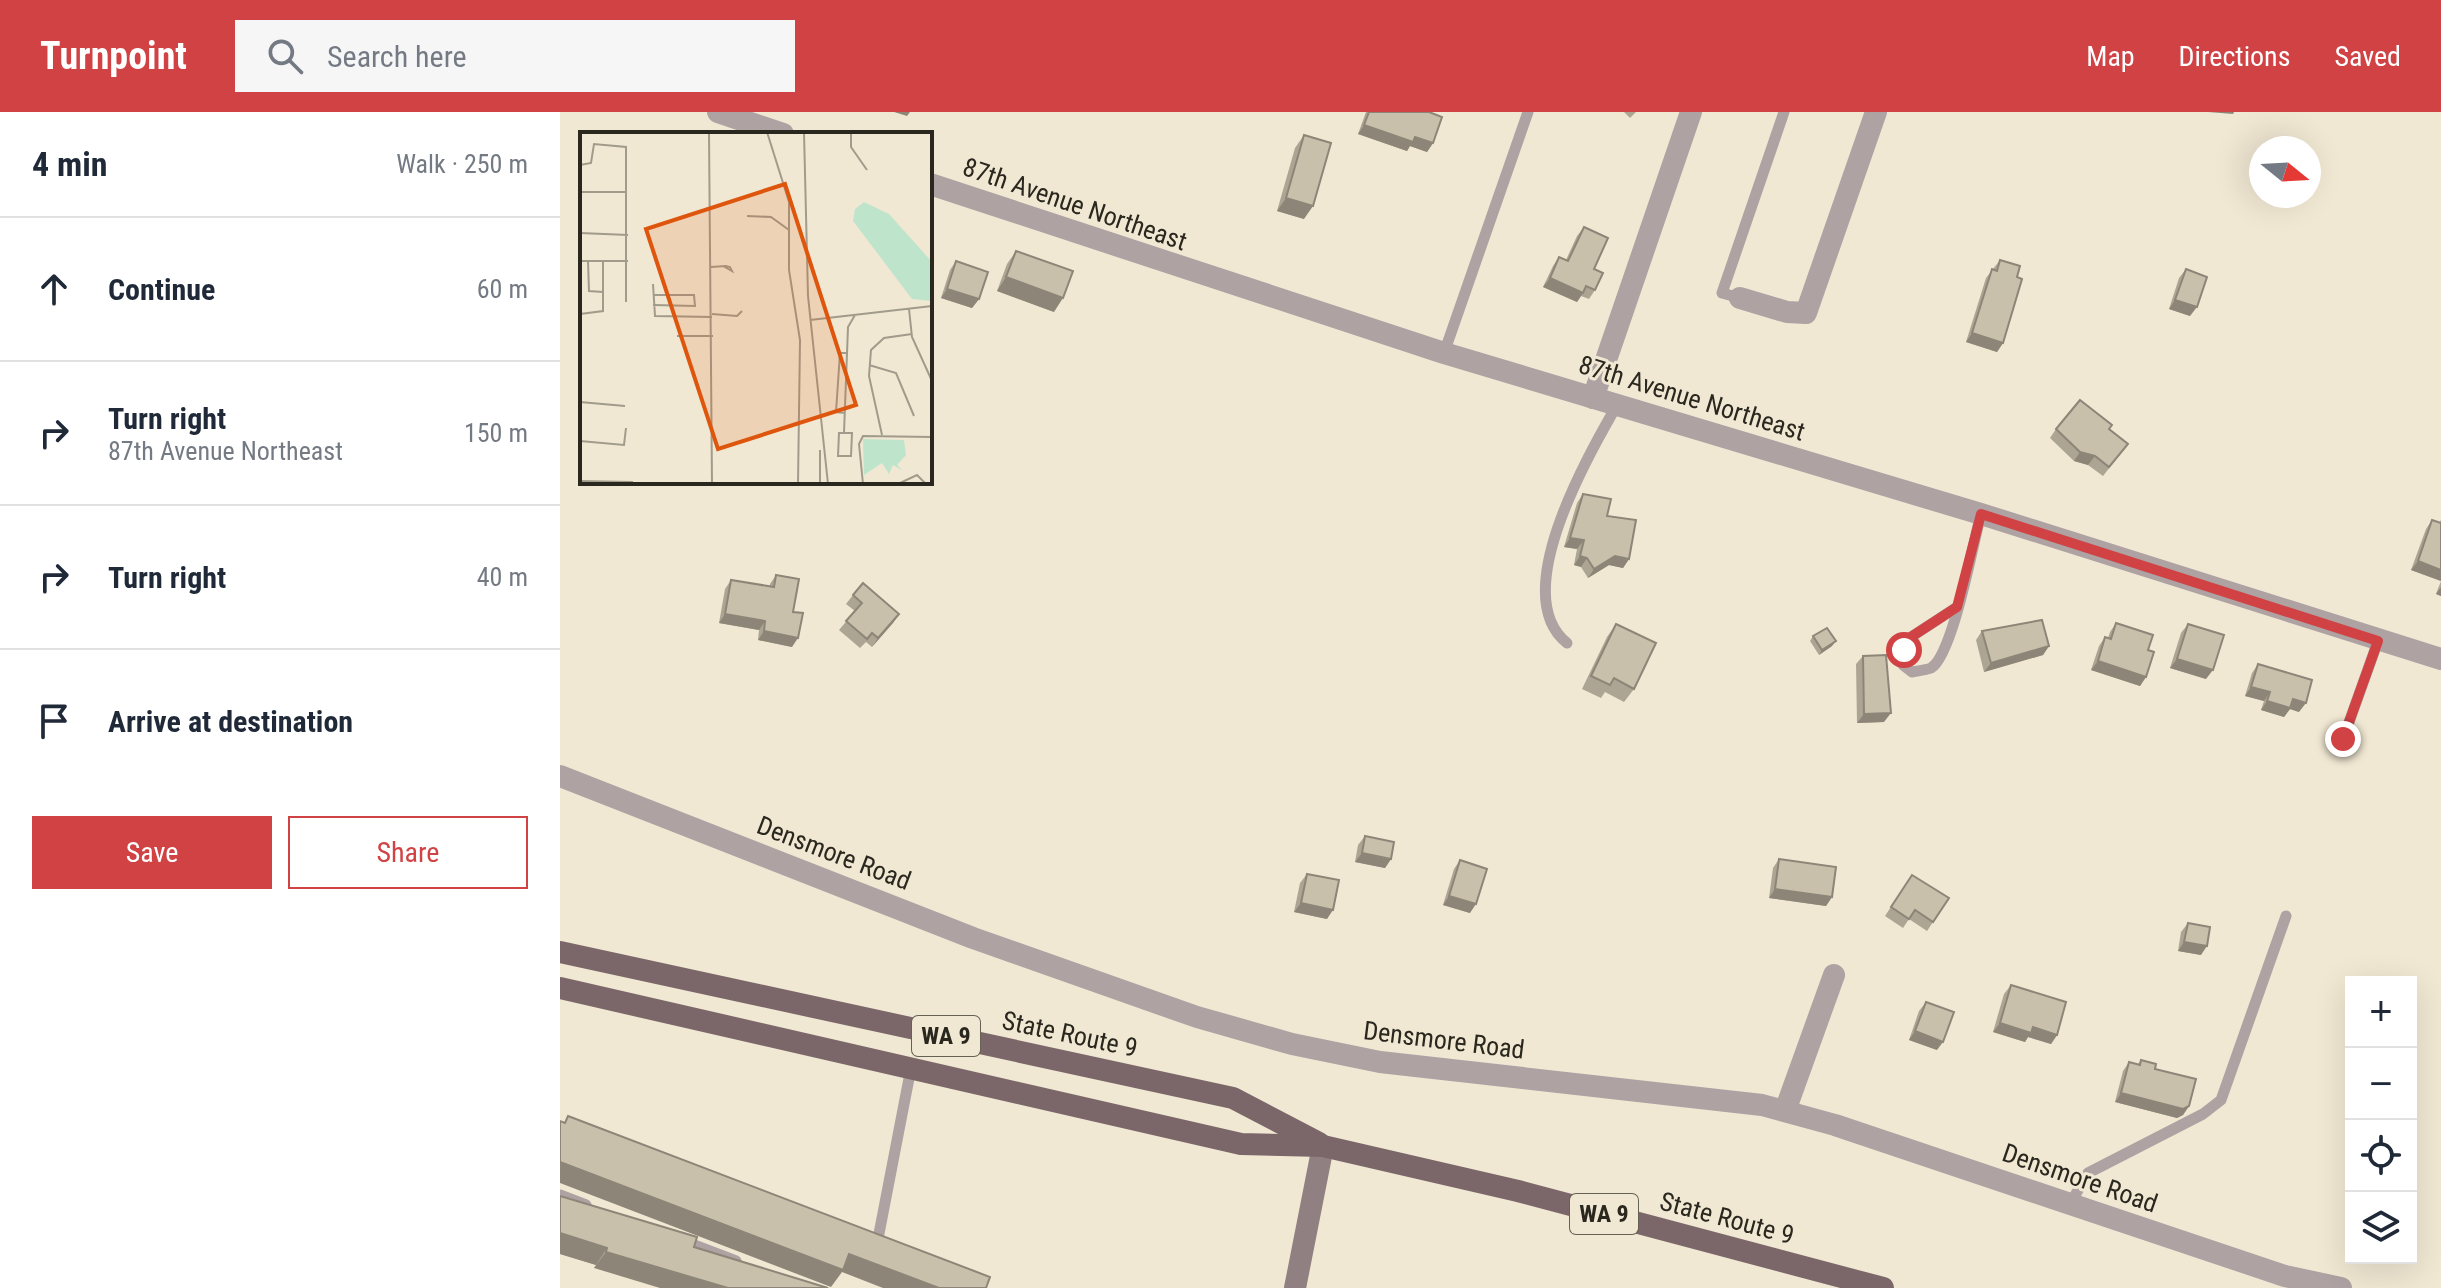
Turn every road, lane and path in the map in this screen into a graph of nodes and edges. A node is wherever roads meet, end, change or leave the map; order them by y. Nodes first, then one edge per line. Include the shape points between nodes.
1 (718, 112) edge
2 (1528, 112) edge
3 (1691, 112) edge
4 (1784, 112) edge
5 (1876, 112) edge
6 (777, 132) edge
7 (932, 185) edge
8 (1740, 298) joint
9 (1444, 353) junction
10 (1593, 398) junction
11 (1617, 405) junction
12 (1981, 514) junction
13 (1957, 607) junction
14 (2378, 641) junction
15 (1567, 643) dead end
16 (2441, 659) edge
17 (2343, 739) dead end
18 (560, 776) edge
19 (2286, 916) dead end
20 (560, 952) edge
21 (1834, 975) dead end
22 (560, 988) edge
23 (911, 1068) junction
24 (1785, 1111) junction
25 (1323, 1146) junction
26 (560, 1195) edge
27 (2070, 1204) junction
28 (604, 1211) edge
29 (662, 1233) edge
30 (862, 1238) edge
31 (877, 1244) junction
32 (891, 1250) edge
33 (749, 1266) edge
34 (1295, 1288) edge
35 (1883, 1288) edge
36 (2341, 1288) edge

1 - 6 street
2 - 9 lane
3 - 10 street
4 - 8 lane via 1722,293
5 - 8 street via 1806,313
7 - 9 street, 87th Avenue Northeast
9 - 10 street, 87th Avenue Northeast
10 - 11 street, 87th Avenue Northeast
11 - 12 street, 87th Avenue Northeast
11 - 15 lane via 1582,469 1549,562 1545,606
12 - 13 lane
12 - 14 street, 87th Avenue Northeast
13 - 13 lane via 1951,634 1931,668 1912,672 1903,665 1911,637
14 - 16 street, 87th Avenue Northeast
14 - 17 lane
18 - 24 street, Densmore Road via 973,938 1197,1017 1292,1044 1380,1062
19 - 27 lane via 2221,1100 2088,1173
20 - 25 main road, State Route 9 / WA 9 via 1233,1098
21 - 24 street
22 - 23 main road, State Route 9 / WA 9
23 - 25 main road, State Route 9 / WA 9 via 1241,1144
23 - 31 lane
24 - 27 street, Densmore Road
25 - 34 main road
25 - 35 main road, State Route 9 / WA 9 via 1518,1191
26 - 28 lane
27 - 36 street, Densmore Road via 2285,1276
29 - 33 lane
30 - 31 lane
31 - 32 lane

